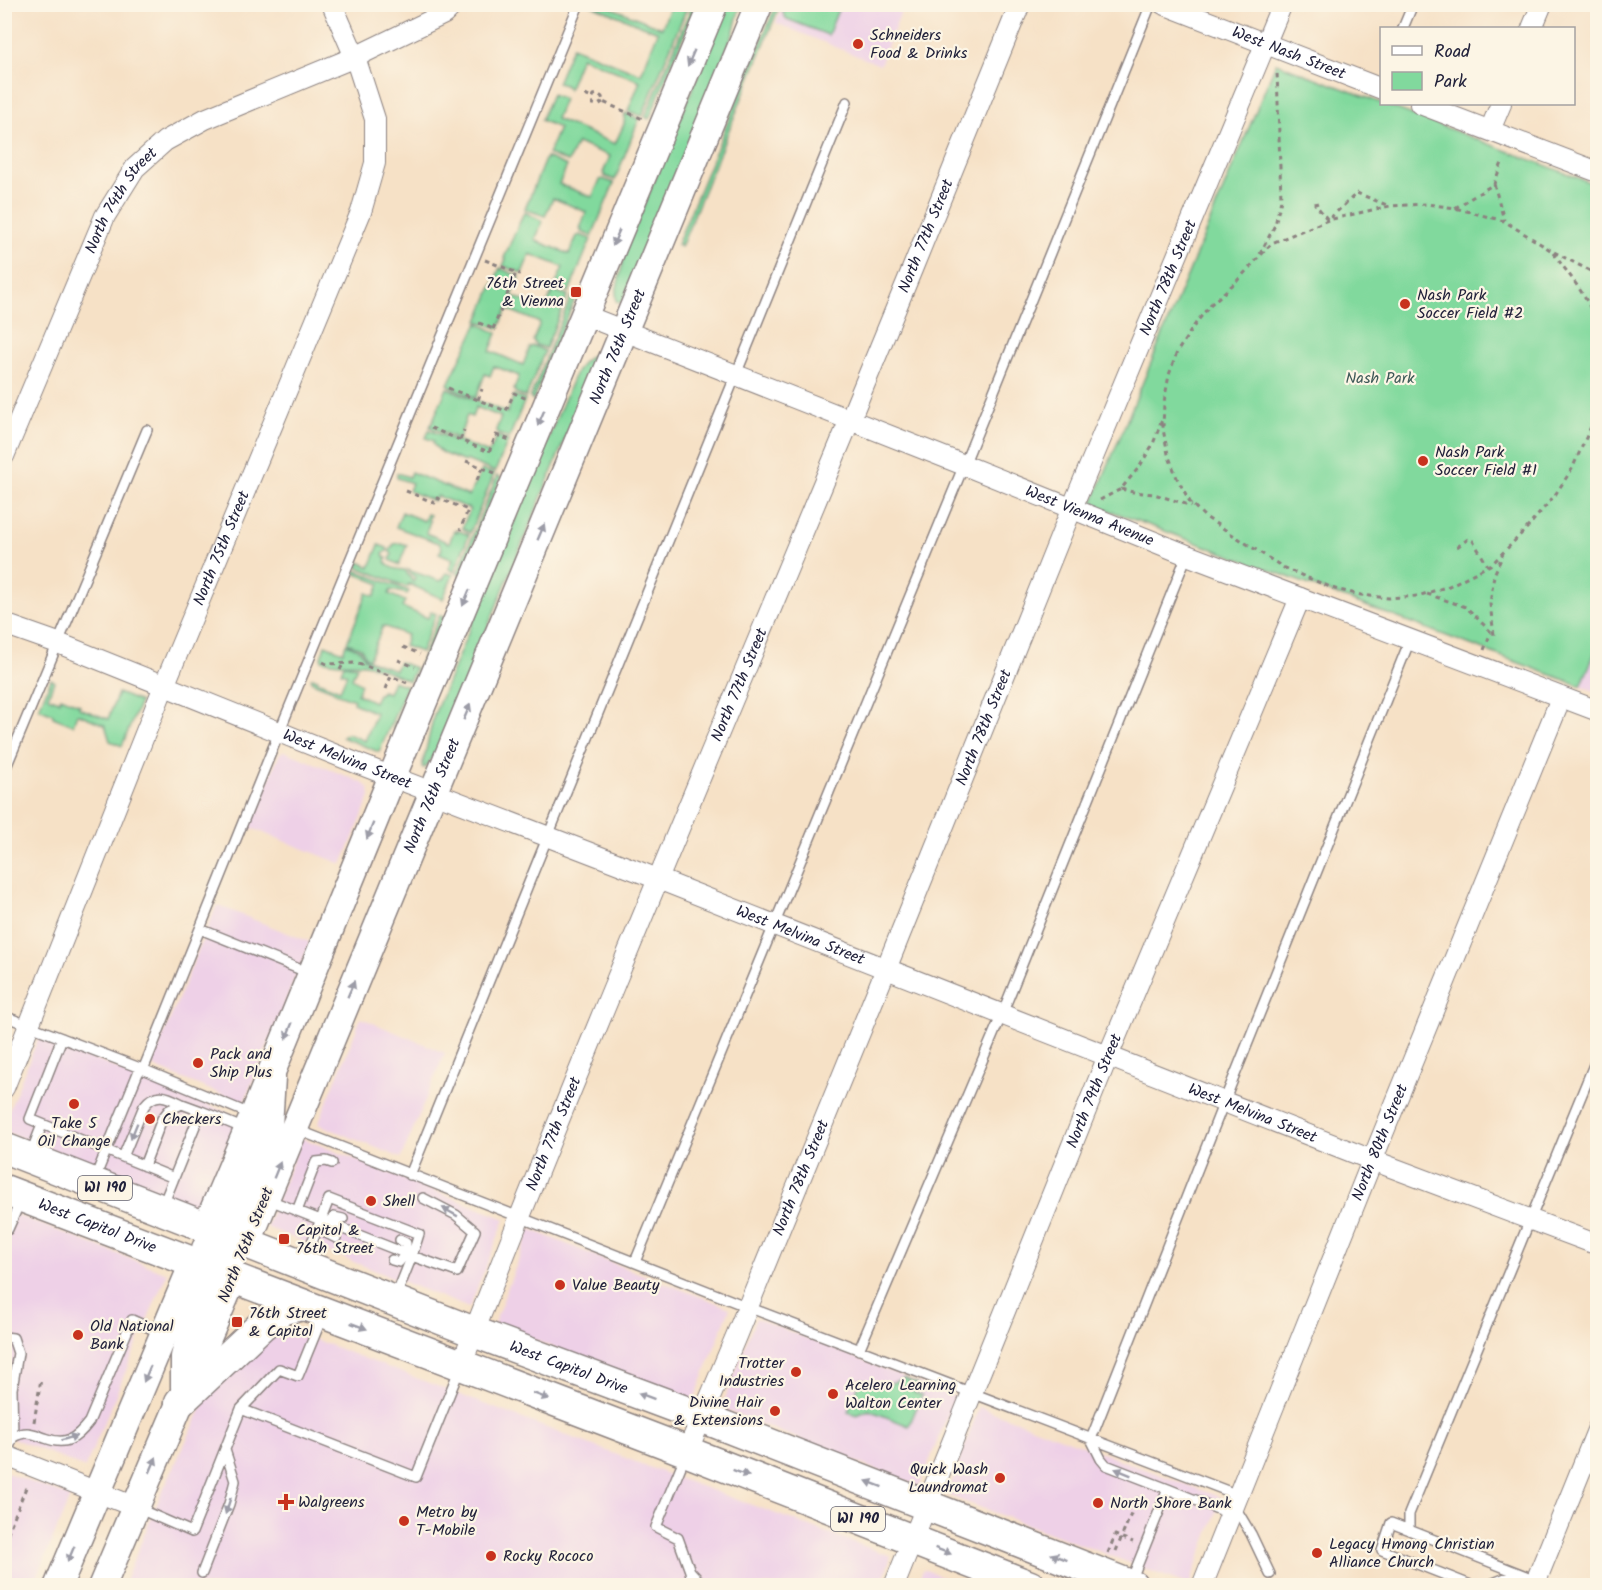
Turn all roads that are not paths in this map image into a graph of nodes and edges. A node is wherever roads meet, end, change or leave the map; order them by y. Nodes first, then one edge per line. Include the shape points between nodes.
1 (332, 4) edge
2 (454, 4) edge
3 (579, 4) edge
4 (714, 4) edge
5 (759, 4) edge
6 (1020, 4) edge
7 (1151, 4) edge
8 (1163, 4) edge
9 (1282, 4) edge
10 (1413, 4) edge
11 (1542, 4) edge
12 (1403, 27) edge
13 (1532, 27) edge
14 (1266, 44) junction
15 (355, 57) junction
16 (1380, 86) edge
17 (847, 102) dead end
18 (1423, 105) edge
19 (1501, 105) edge
20 (1490, 130) junction
21 (1598, 172) edge
22 (584, 315) junction
23 (625, 332) junction
24 (737, 376) junction
25 (850, 419) junction
26 (147, 430) dead end
27 (4, 456) edge
28 (964, 465) junction
29 (1072, 508) junction
30 (1186, 555) junction
31 (1300, 598) junction
32 (4, 624) edge
33 (1410, 640) junction
34 (58, 643) junction
35 (164, 686) junction
36 (1561, 698) junction
37 (1598, 711) edge
38 (279, 732) junction
39 (4, 772) edge
40 (392, 777) junction
41 (433, 793) junction
42 (547, 836) junction
43 (658, 879) junction
44 (774, 924) junction
45 (200, 929) junction
46 (886, 969) junction
47 (312, 974) junction
48 (1002, 1014) junction
49 (4, 1016) edge
50 (30, 1026) junction
51 (62, 1038) junction
52 (1598, 1055) edge
53 (1108, 1056) junction
54 (141, 1069) junction
55 (270, 1077) junction
56 (4, 1088) edge
57 (1224, 1102) junction
58 (182, 1104) junction
59 (201, 1111) junction
60 (251, 1123) junction
61 (42, 1125) junction
62 (294, 1128) junction
63 (106, 1150) junction
64 (17, 1153) edge
65 (123, 1157) junction
66 (1372, 1160) junction
67 (332, 1163) dead end
68 (144, 1166) junction
69 (411, 1175) junction
70 (174, 1178) junction
71 (93, 1183) junction
72 (13, 1193) edge
73 (265, 1198) junction
74 (423, 1198) dead end
75 (161, 1210) junction
76 (297, 1211) junction
77 (519, 1216) junction
78 (343, 1219) dead end
79 (1530, 1220) junction
80 (323, 1222) junction
81 (4, 1228) edge
82 (227, 1236) junction
83 (336, 1238) dead end
84 (400, 1240) dead end
85 (1598, 1245) edge
86 (409, 1254) junction
87 (392, 1260) dead end
88 (635, 1262) junction
89 (303, 1265) junction
90 (212, 1270) junction
91 (394, 1301) junction
92 (748, 1307) junction
93 (314, 1308) junction
94 (474, 1332) junction
95 (164, 1334) junction
96 (4, 1337) edge
97 (860, 1350) junction
98 (461, 1365) junction
99 (972, 1393) junction
100 (183, 1395) junction
101 (241, 1409) junction
102 (701, 1417) junction
103 (1598, 1428) edge
104 (1091, 1439) junction
105 (8, 1449) edge
106 (225, 1450) junction
107 (687, 1452) junction
108 (1168, 1489) junction
109 (98, 1492) junction
110 (927, 1505) junction
111 (1234, 1505) junction
112 (135, 1508) junction
113 (1409, 1530) junction
114 (912, 1540) junction
115 (690, 1571) junction
116 (202, 1574) dead end
117 (1270, 1574) dead end
118 (1530, 1579) edge
119 (1132, 1585) edge
120 (58, 1586) edge
121 (102, 1586) edge
122 (693, 1586) edge
123 (704, 1586) edge
124 (894, 1586) edge
125 (1030, 1586) edge
126 (1202, 1586) edge
127 (1473, 1586) edge
128 (1486, 1586) edge

1 - 15 street, North 75th Street
2 - 15 street, North 74th Street via 444,14
3 - 38 lane
4 -> 22 main road, North 76th Street
5 - 23 main road, North 76th Street
6 - 25 street, North 77th Street
7 - 28 lane
8 - 14 street, West Nash Street
9 - 14 street, North 78th Street
10 - 12 lane
11 - 13 street
14 - 16 street, West Nash Street
14 - 29 street, North 78th Street
15 - 27 street, North 74th Street via 205,119 165,141 135,168 105,216
15 - 35 street, North 75th Street via 375,119 375,164 361,212
17 - 24 lane
18 - 20 street
19 - 20 street
20 - 21 street
22 - 23 street, West Vienna Avenue
22 -> 40 main road, North 76th Street
23 - 24 street, West Vienna Avenue
41 -> 23 main road, North 76th Street
24 - 25 street, West Vienna Avenue
24 - 42 lane
25 - 28 street, West Vienna Avenue
25 - 43 street, North 77th Street
26 - 34 lane
28 - 29 street, West Vienna Avenue
28 - 44 lane
29 - 30 street, West Vienna Avenue
29 - 46 street, North 78th Street
30 - 31 street, West Vienna Avenue
30 - 48 lane
31 - 33 street, West Vienna Avenue
31 - 53 street, North 79th Street
32 - 34 street, West Melvina Street
33 - 36 street, West Vienna Avenue
33 - 57 lane
34 - 35 street, West Melvina Street
34 - 39 lane
35 - 38 street, West Melvina Street
35 - 50 street, North 75th Street
36 - 37 street, West Vienna Avenue
36 - 66 street, North 80th Street
38 - 40 street, West Melvina Street
38 - 45 lane
40 - 41 street, West Melvina Street
40 -> 47 main road, North 76th Street
41 - 42 street, West Melvina Street
62 -> 41 main road, North 76th Street
42 - 43 street, West Melvina Street
42 - 69 lane
43 - 44 street, West Melvina Street
43 - 77 street, North 77th Street
44 - 46 street, West Melvina Street
44 - 88 lane
45 - 47 lane
45 - 54 lane
46 - 48 street, West Melvina Street
46 - 92 street, North 78th Street
47 -> 55 main road, North 76th Street
48 - 53 street, West Melvina Street
48 - 97 lane
49 - 50 lane
50 - 51 lane
50 - 56 street, North 75th Street
51 - 54 lane
51 - 61 lane via 30,1119
52 - 79 lane
53 - 57 street, West Melvina Street
53 - 99 street, North 79th Street
54 - 60 lane
54 - 63 lane
55 - 60 main road, North 76th Street
55 - 82 main road via 267,1126
57 - 66 street, West Melvina Street
57 - 104 lane
58 - 59 lane
58 -> 65 lane via 166,1096 149,1099
58 - 68 lane via 162,1119
59 - 60 lane
59 - 70 lane
60 - 82 main road, North 76th Street
61 - 63 lane
61 - 64 lane
62 - 69 lane
73 -> 62 main road, North 76th Street
63 - 65 lane
63 - 71 lane
64 - 71 main road, West Capitol Drive / WI 190
65 - 68 lane
66 - 79 street, West Melvina Street
66 - 111 street, North 80th Street
67 - 76 lane via 316,1162
68 - 70 lane
69 - 77 lane
70 - 75 lane
71 - 75 main road, West Capitol Drive / WI 190
72 - 81 lane via 8,1229
72 - 90 main road, West Capitol Drive / WI 190
73 - 76 lane
73 - 82 main road, North 76th Street
86 -> 74 lane via 457,1272 475,1231 456,1215
75 - 82 main road, West Capitol Drive / WI 190
76 - 80 lane
77 - 88 lane
77 - 94 street, North 77th Street
78 - 80 lane via 334,1217
79 - 85 street, West Melvina Street
79 - 113 lane via 1409,1514
80 - 83 lane via 328,1234
80 - 86 lane
80 - 86 lane via 329,1199 419,1234
80 - 89 lane
82 - 89 main road, West Capitol Drive / WI 190
82 - 90 main road, North 76th Street
82 - 90 main road, North 76th Street
84 - 86 lane via 406,1243
86 - 87 lane via 399,1262
86 - 91 lane
88 - 92 lane
89 - 91 main road, West Capitol Drive / WI 190
90 - 93 main road, West Capitol Drive / WI 190
90 - 95 main road, North 76th Street
90 - 100 main road via 186,1357
91 - 94 main road, West Capitol Drive / WI 190
92 - 97 lane
92 - 102 street, North 78th Street
93 -> 98 main road, West Capitol Drive / WI 190
93 - 100 main road via 283,1309
93 - 101 lane via 298,1376 279,1369
94 - 98 street, North 77th Street
102 -> 94 main road, West Capitol Drive / WI 190
105 -> 95 lane via 25,1432 53,1441 67,1441 79,1435 89,1422 132,1320
95 -> 109 main road, North 76th Street
96 - 105 lane via 13,1338 18,1353
97 - 99 lane
98 - 101 lane via 416,1477
98 -> 107 main road, West Capitol Drive / WI 190
99 - 104 lane
99 - 110 street, North 79th Street
112 -> 100 main road
101 - 106 lane
102 - 107 street, North 78th Street
110 -> 102 main road, West Capitol Drive / WI 190
103 - 118 street
108 -> 104 lane via 1106,1465
104 - 111 lane
105 - 109 street
106 - 112 lane via 192,1532
106 -> 116 lane via 234,1481
107 -> 114 main road, West Capitol Drive / WI 190
107 - 115 lane via 656,1527 678,1538
108 - 111 lane
108 - 119 lane
109 - 112 street
109 -> 120 main road, North 76th Street
110 - 114 street, North 79th Street
119 -> 110 main road, West Capitol Drive / WI 190
111 - 117 lane
111 - 126 street, North 80th Street
112 - 121 main road
113 - 118 lane
113 - 127 lane via 1391,1523 1382,1550
114 - 124 street, North 79th Street
114 -> 125 main road, West Capitol Drive / WI 190
115 - 122 lane
115 - 123 lane
118 - 128 lane

